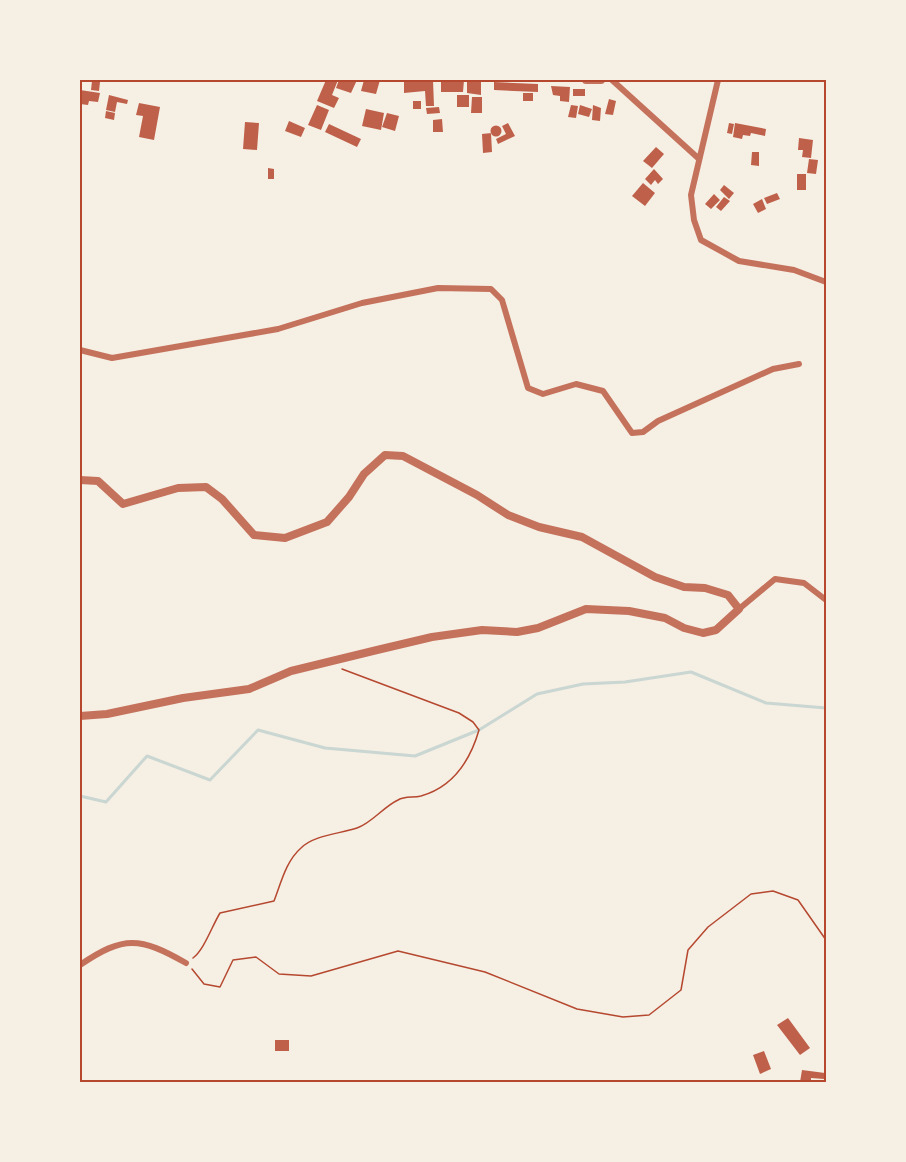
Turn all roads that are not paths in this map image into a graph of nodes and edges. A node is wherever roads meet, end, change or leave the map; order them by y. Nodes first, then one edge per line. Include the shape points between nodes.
1 (586, 80) edge
2 (601, 80) edge
3 (612, 80) edge
4 (718, 80) edge
5 (698, 158) junction
6 (826, 282) edge
7 (80, 350) edge
8 (799, 364) dead end
9 (80, 480) edge
10 (826, 600) edge
11 (739, 609) junction
12 (80, 716) edge
13 (186, 963) road end
14 (80, 966) edge

1 - 2 street
3 - 5 street
4 - 5 street
5 - 6 street via 691,195 701,240 739,261 794,270
7 - 8 street via 112,358 278,329 362,303 438,288 491,289 502,300 528,388 543,394 576,384 603,391 632,433 643,432 658,421 773,369
9 - 11 street via 98,481 123,504 178,488 206,487 255,534 285,538 327,522 364,474 385,455 403,456 508,515 582,537 655,577 728,595
10 - 11 street via 804,583 776,579
11 - 12 street via 716,630 703,633 665,618 586,609 538,628 432,637 291,671 249,689
13 - 14 street via 138,942 101,951

